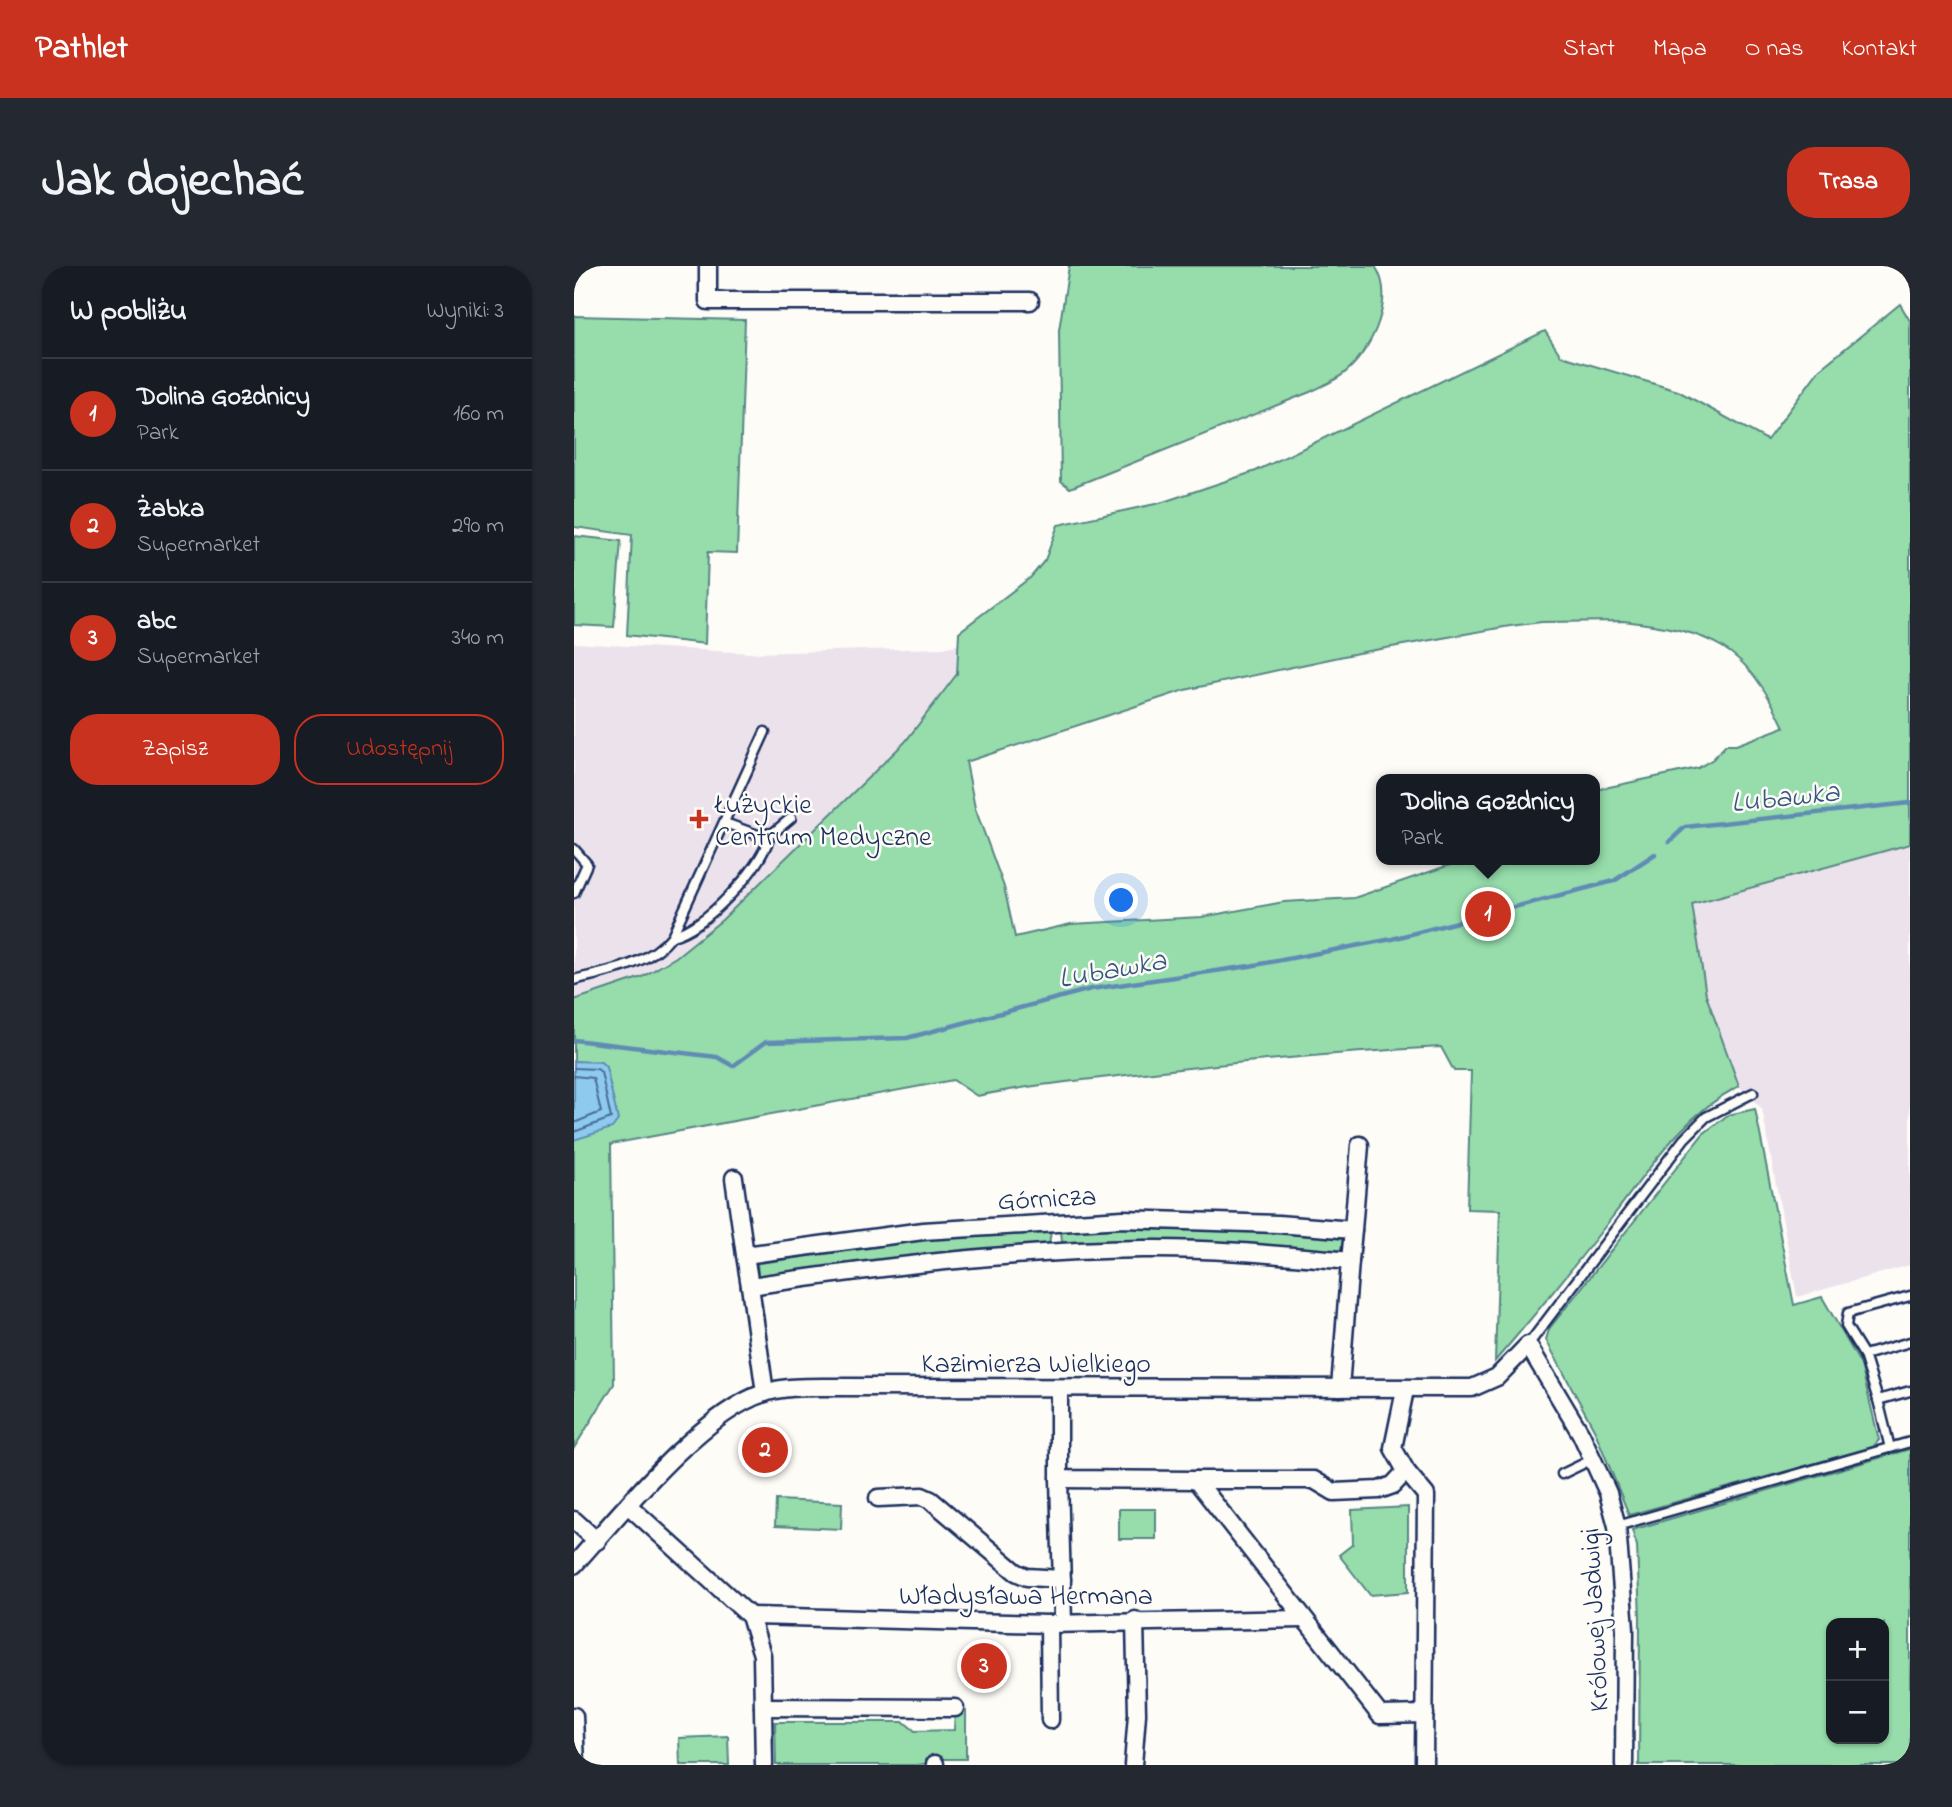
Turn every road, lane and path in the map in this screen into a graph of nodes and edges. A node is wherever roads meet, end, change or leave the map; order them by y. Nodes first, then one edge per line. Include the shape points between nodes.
1 (708, 266) edge
2 (1030, 301) dead end
3 (765, 732) dead end
4 (791, 818) dead end
5 (725, 823) junction
6 (762, 834) junction
7 (574, 849) edge
8 (574, 893) edge
9 (673, 936) junction
10 (574, 980) edge
11 (1753, 1093) dead end
12 (1360, 1145) dead end
13 (734, 1178) dead end
14 (1055, 1221) junction
15 (1353, 1230) junction
16 (1056, 1252) junction
17 (745, 1255) junction
18 (1350, 1261) junction
19 (750, 1286) junction
20 (1910, 1296) edge
21 (1910, 1342) edge
22 (1528, 1345) junction
23 (1864, 1355) junction
24 (1059, 1388) junction
25 (1340, 1388) junction
26 (1405, 1390) junction
27 (1910, 1391) edge
28 (765, 1393) junction
29 (1878, 1400) junction
30 (1910, 1442) edge
31 (1890, 1448) junction
32 (1593, 1459) junction
33 (1406, 1471) junction
34 (1562, 1474) dead end
35 (1059, 1479) junction
36 (1196, 1480) junction
37 (878, 1498) dead end
38 (629, 1506) junction
39 (574, 1520) edge
40 (1617, 1526) junction
41 (597, 1541) junction
42 (574, 1565) edge
43 (1062, 1579) junction
44 (750, 1616) junction
45 (1303, 1619) junction
46 (1135, 1620) junction
47 (1056, 1623) junction
48 (763, 1707) junction
49 (955, 1708) dead end
50 (1425, 1714) junction
51 (574, 1716) edge
52 (1050, 1720) dead end
53 (576, 1765) edge
54 (764, 1765) edge
55 (1133, 1765) edge
56 (1424, 1765) edge
57 (1624, 1765) edge

1 - 2 street via 708,301
3 - 5 lane
4 - 6 lane via 773,833
5 - 6 lane
5 - 9 lane
6 - 9 lane via 769,839 753,867 702,920
7 - 8 lane via 587,864
9 - 10 lane via 639,961
11 - 22 lane via 1706,1117 1684,1139
12 - 15 street
13 - 17 street
14 - 15 street, Górnicza via 1186,1220
14 - 16 street
14 - 17 street, Górnicza via 923,1231
15 - 18 street
16 - 18 street, Górnicza via 1158,1250
16 - 19 street, Górnicza via 870,1268
17 - 19 street
18 - 25 street
19 - 28 street
20 - 23 lane via 1848,1313 1846,1326
21 - 23 lane
22 - 26 street, Kazimierza Wielkiego via 1486,1385
22 - 32 street, Królowej Jadwigi
23 - 29 lane
24 - 25 street, Kazimierza Wielkiego
24 - 28 street, Kazimierza Wielkiego via 823,1387
24 - 35 street
25 - 26 street, Kazimierza Wielkiego
26 - 33 street via 1393,1448
27 - 29 lane
28 - 38 street, Kazimierza Wielkiego via 733,1408 697,1435
29 - 31 lane
30 - 31 lane
31 - 40 lane
32 - 34 lane
32 - 40 street, Królowej Jadwigi
33 - 36 street via 1393,1485 1379,1490 1334,1492 1314,1480
33 - 50 street via 1426,1496
35 - 36 street
35 - 43 street
36 - 45 street
37 - 43 street via 922,1496 1016,1572
38 - 41 street, Kazimierza Wielkiego
38 - 44 street
39 - 41 street
40 - 57 street, Królowej Jadwigi via 1625,1629
41 - 42 street, Kazimierza Wielkiego
43 - 47 street
44 - 47 street, Władysława Hermana
44 - 48 street via 762,1655
45 - 46 street, Władysława Hermana
45 - 50 street via 1380,1715
46 - 47 street, Władysława Hermana
46 - 55 street
47 - 52 street
48 - 49 street
48 - 54 street
50 - 56 street
51 - 53 street

